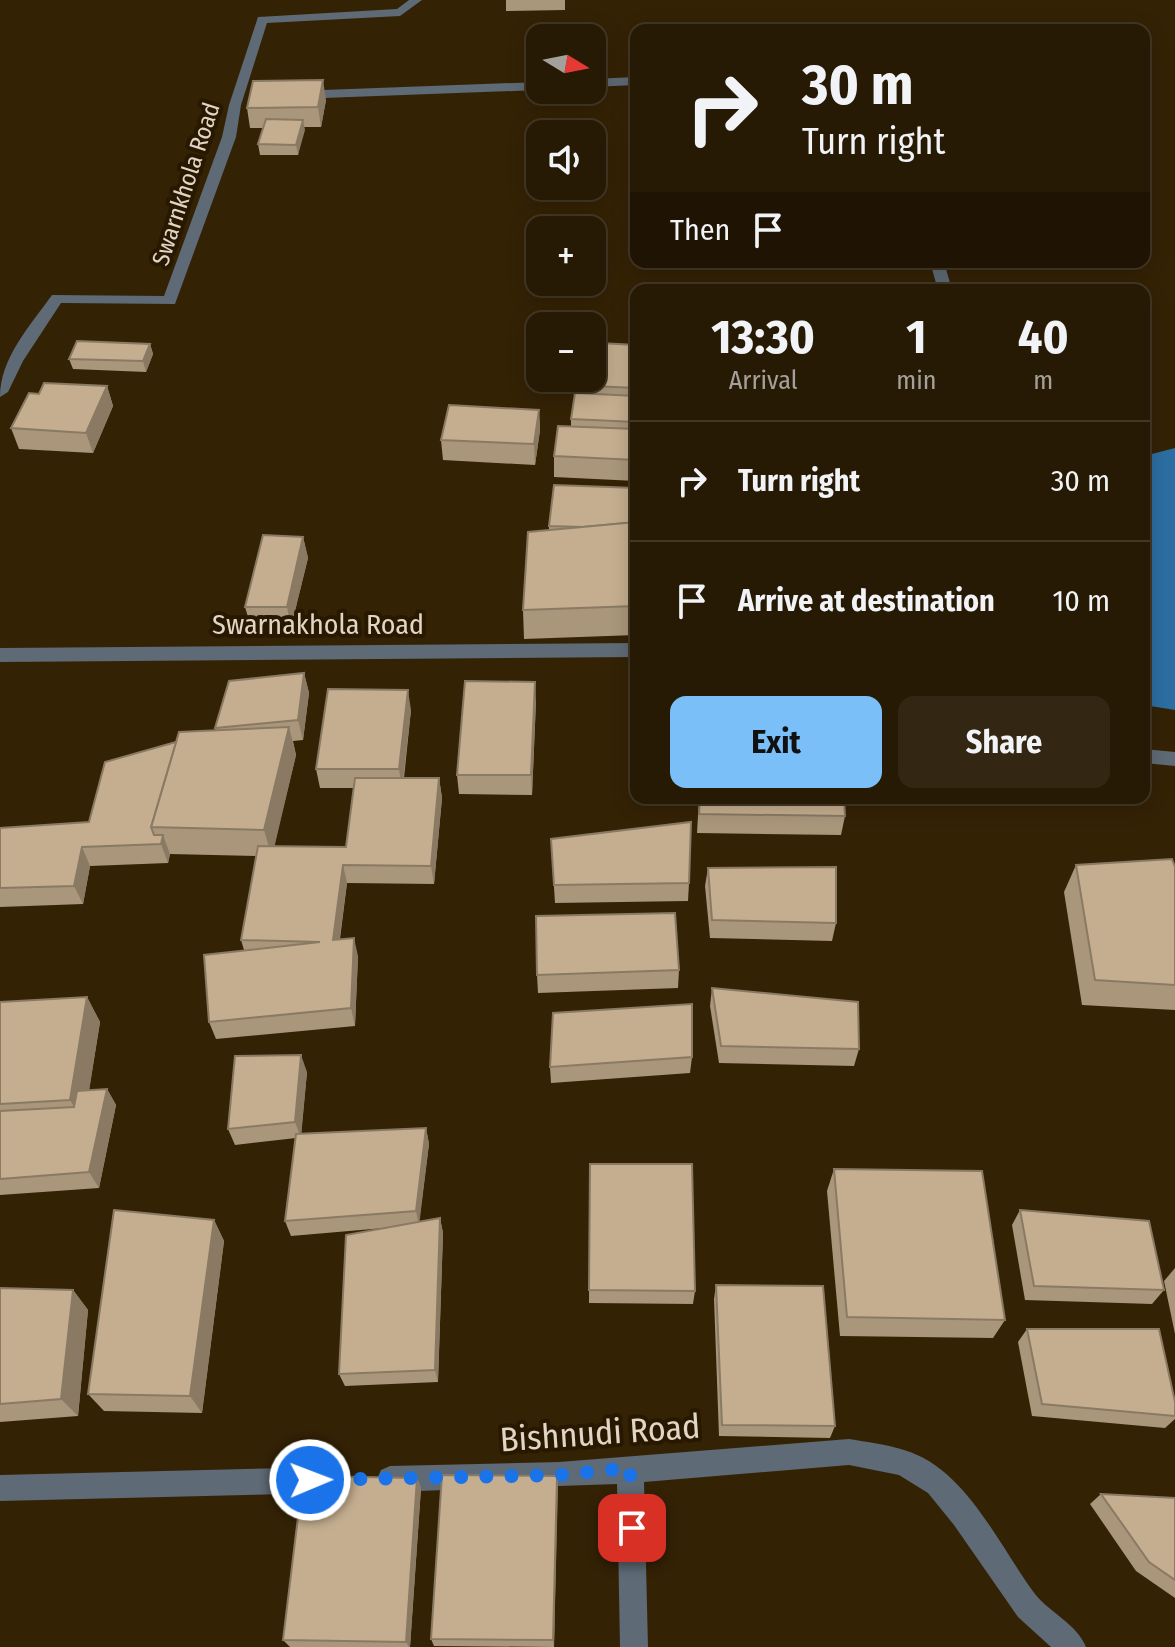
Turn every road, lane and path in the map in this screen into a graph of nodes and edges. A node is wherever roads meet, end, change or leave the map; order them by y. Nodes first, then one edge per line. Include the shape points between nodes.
1 (416, 0) edge
2 (630, 81) edge
3 (606, 82) edge
4 (526, 86) edge
5 (285, 95) edge
6 (238, 97) junction
7 (253, 97) edge
8 (0, 392) edge
9 (630, 650) edge
10 (0, 655) edge
11 (1150, 757) edge
12 (1175, 759) edge
13 (630, 1468) junction
14 (0, 1488) edge
15 (634, 1647) edge
16 (1072, 1647) edge

1 - 6 street, Swarnkhola Road via 400,12 262,20
2 - 3 street
4 - 5 street
6 - 7 street
6 - 8 street, Swarnkhola Road via 229,137 170,301 57,298
9 - 10 street, Swarnakhola Road
11 - 12 street
13 - 14 street, Bishnudi Road via 559,1475
13 - 15 street
13 - 16 street, Bishnudi Road via 849,1452 904,1463 937,1484 1028,1607

